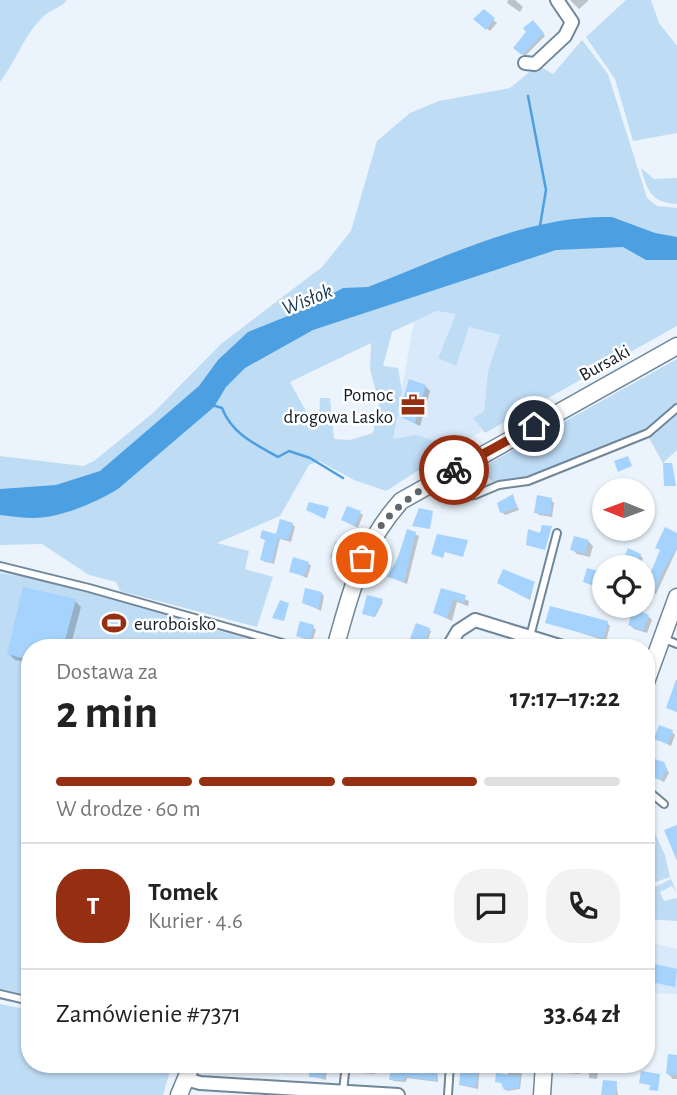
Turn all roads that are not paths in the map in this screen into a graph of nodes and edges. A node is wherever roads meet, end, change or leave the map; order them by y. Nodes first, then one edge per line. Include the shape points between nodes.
1 (557, 0) edge
2 (524, 62) dead end
3 (677, 346) edge
4 (677, 408) edge
5 (428, 485) junction
6 (557, 533) dead end
7 (0, 566) edge
8 (677, 597) edge
9 (268, 639) edge
10 (338, 639) edge
11 (453, 639) edge
12 (523, 639) edge
13 (529, 639) edge
14 (670, 641) edge
15 (655, 664) edge
16 (655, 796) edge
17 (664, 804) dead end
18 (0, 994) edge
19 (21, 999) edge
20 (188, 1073) edge
21 (191, 1073) edge
22 (345, 1073) edge
23 (449, 1073) edge
24 (543, 1073) edge
25 (342, 1091) junction
26 (179, 1095) edge
27 (398, 1095) edge
28 (448, 1095) edge
29 (542, 1095) edge

1 - 2 street via 572,22 565,36 535,64
3 - 5 street, Bursaki
4 - 5 lane via 648,433 528,481 452,497
5 - 10 street, Bursaki via 401,501 371,538
6 - 13 lane
7 - 9 lane
8 - 14 street
11 - 12 street via 475,620
14 - 15 street
16 - 17 lane
18 - 19 lane
20 - 26 street
21 - 25 street via 200,1083
22 - 25 lane
23 - 28 lane
24 - 29 street
25 - 27 street

